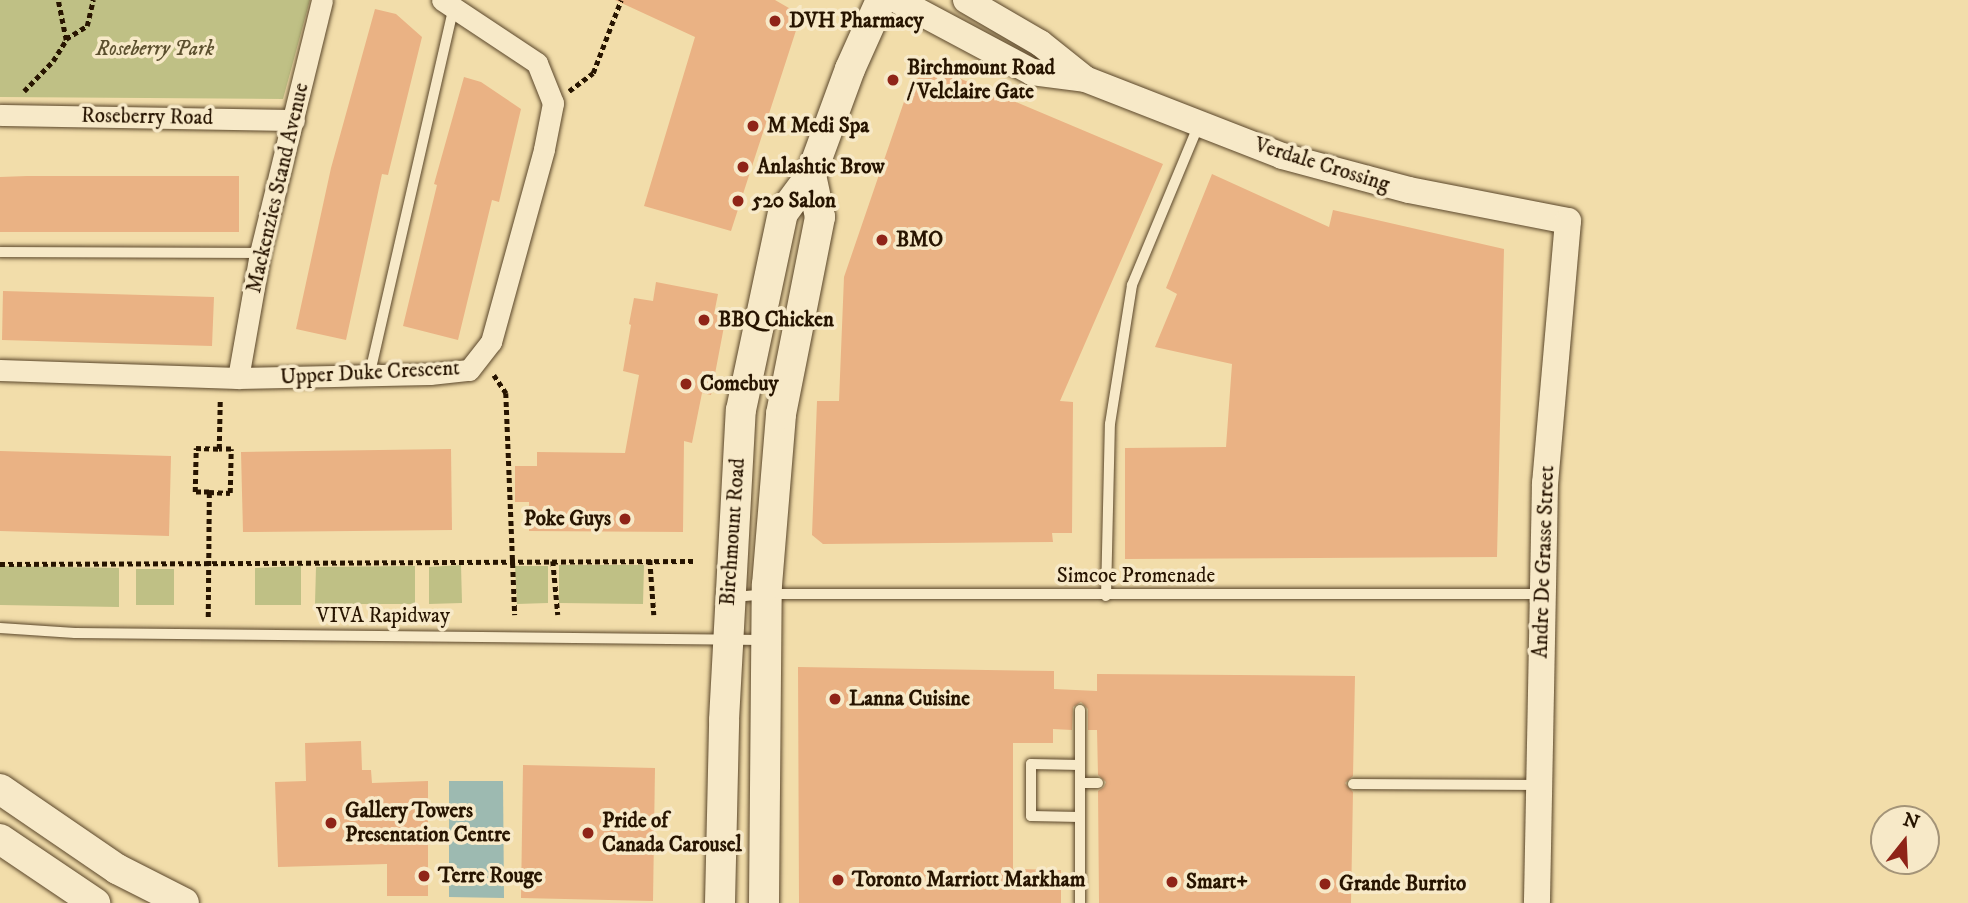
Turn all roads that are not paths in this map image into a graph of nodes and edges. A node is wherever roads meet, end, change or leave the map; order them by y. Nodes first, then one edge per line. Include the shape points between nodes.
1 (322, 0) edge
2 (881, 0) edge
3 (897, 0) edge
4 (966, 0) edge
5 (447, 5) edge
6 (1085, 79) junction
7 (0, 115) edge
8 (293, 120) junction
9 (1199, 124) junction
10 (811, 175) junction
11 (1568, 221) joint
12 (0, 252) edge
13 (260, 253) junction
14 (0, 370) edge
15 (369, 377) junction
16 (229, 378) junction
17 (767, 594) junction
18 (1543, 594) junction
19 (1106, 596) junction
20 (729, 597) junction
21 (0, 628) edge
22 (727, 639) junction
23 (766, 640) junction
24 (1080, 710) dead end
25 (1080, 765) junction
26 (1080, 783) junction
27 (1098, 783) dead end
28 (1353, 784) dead end
29 (1539, 785) junction
30 (0, 789) edge
31 (1080, 817) junction
32 (0, 839) edge
33 (95, 903) edge
34 (184, 903) edge
35 (720, 903) edge
36 (764, 903) edge
37 (1080, 903) edge
38 (1537, 903) edge

1 - 8 street, Mackenzies Stand Avenue
2 - 10 main road, Birchmount Road
3 - 6 street, Verdale Crossing via 1032,72
4 - 6 street, Verdale Crossing via 1040,43
5 - 15 lane
5 - 15 street, Upper Duke Crescent via 537,63 552,103 544,149 491,342 469,370
6 - 9 street, Verdale Crossing
7 - 8 street, Roseberry Road
8 - 13 street, Mackenzies Stand Avenue
9 - 11 street, Verdale Crossing via 1282,156 1409,190
9 - 19 lane via 1132,285 1110,424
10 - 17 main road, Birchmount Road via 820,216 781,414
10 - 20 main road, Birchmount Road via 783,213 741,410
11 - 18 street, Andre De Grasse Street via 1545,483
12 - 13 lane
13 - 16 street, Mackenzies Stand Avenue
14 - 16 street, Upper Duke Crescent
15 - 16 street, Upper Duke Crescent
17 - 19 lane, Simcoe Promenade
17 - 20 lane, Simcoe Promenade
17 - 23 main road, Birchmount Road
18 - 19 lane, Simcoe Promenade
18 - 29 street, Andre De Grasse Street
20 - 22 main road, Birchmount Road
21 - 22 lane, VIVA Rapidway via 75,633
22 - 23 lane, VIVA Rapidway
22 - 35 main road, Birchmount Road
23 - 36 main road, Birchmount Road
24 - 25 lane
25 - 26 lane
25 - 31 lane via 1031,764 1031,816
26 - 27 lane
26 - 31 lane
28 - 29 lane
29 - 38 street, Andre De Grasse Street
30 - 34 main road via 117,869
31 - 37 lane
32 - 33 main road

